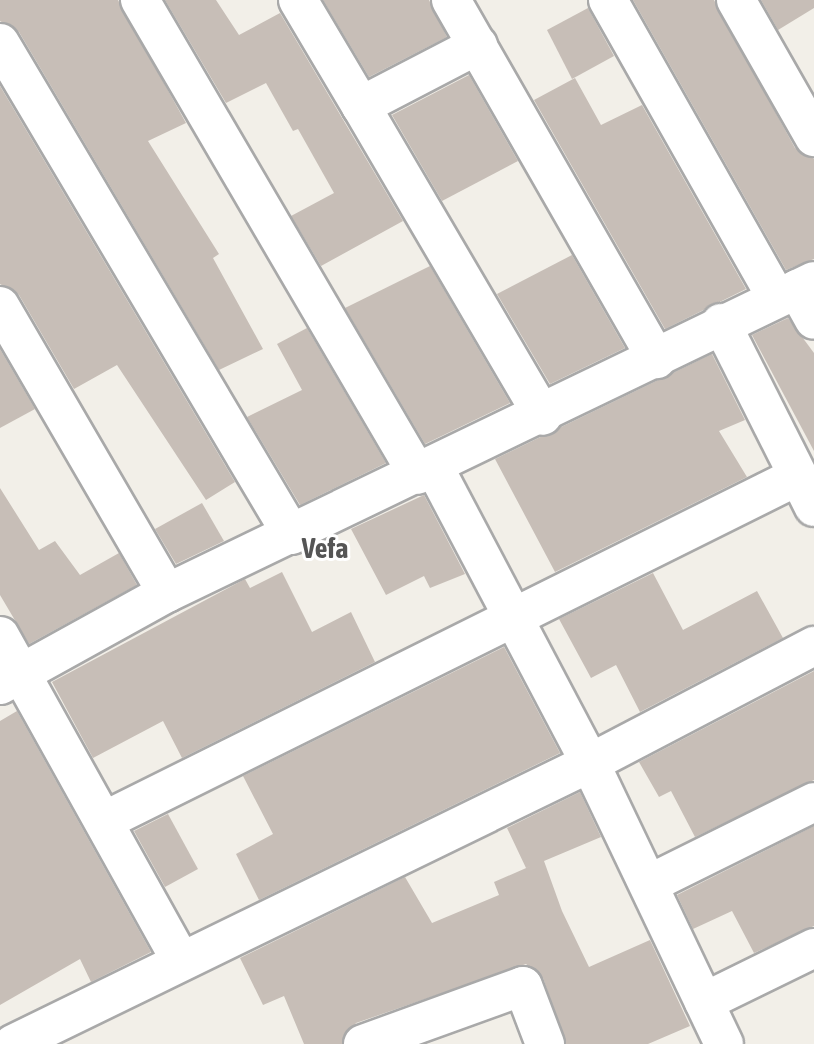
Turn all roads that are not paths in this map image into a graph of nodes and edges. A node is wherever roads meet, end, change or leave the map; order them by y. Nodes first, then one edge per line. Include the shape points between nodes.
1 (140, 0) edge
2 (298, 0) edge
3 (451, 0) edge
4 (608, 0) edge
5 (736, 0) edge
6 (0, 43) edge
7 (478, 45) junction
8 (361, 106) junction
9 (814, 136) edge
10 (800, 296) edge
11 (0, 306) edge
12 (721, 323) junction
13 (657, 359) junction
14 (543, 416) junction
15 (427, 472) junction
16 (806, 491) edge
17 (292, 535) junction
18 (167, 593) junction
19 (511, 621) junction
20 (0, 636) edge
21 (814, 646) edge
22 (11, 679) edge
23 (590, 763) junction
24 (814, 802) edge
25 (104, 821) junction
26 (649, 884) junction
27 (814, 948) edge
28 (181, 961) junction
29 (704, 1002) junction
30 (0, 1023) edge
31 (12, 1044) edge
32 (363, 1044) edge
33 (545, 1044) edge
34 (724, 1044) edge

1 - 15 street
2 - 8 street
3 - 7 street
4 - 10 street
5 - 9 street
6 - 17 street
7 - 8 street
7 - 13 street
8 - 14 street
10 - 12 street
11 - 18 street
12 - 13 street
12 - 16 street
13 - 14 street
14 - 15 street
15 - 17 street
15 - 19 street
16 - 19 street
17 - 18 street
18 - 22 street
19 - 23 street
19 - 25 street
20 - 22 street
21 - 23 street
22 - 25 street
23 - 26 street
23 - 28 street
24 - 26 street
25 - 28 street
26 - 29 street
27 - 29 street
28 - 31 street
29 - 34 street
30 - 31 street
32 - 33 street via 523,986

